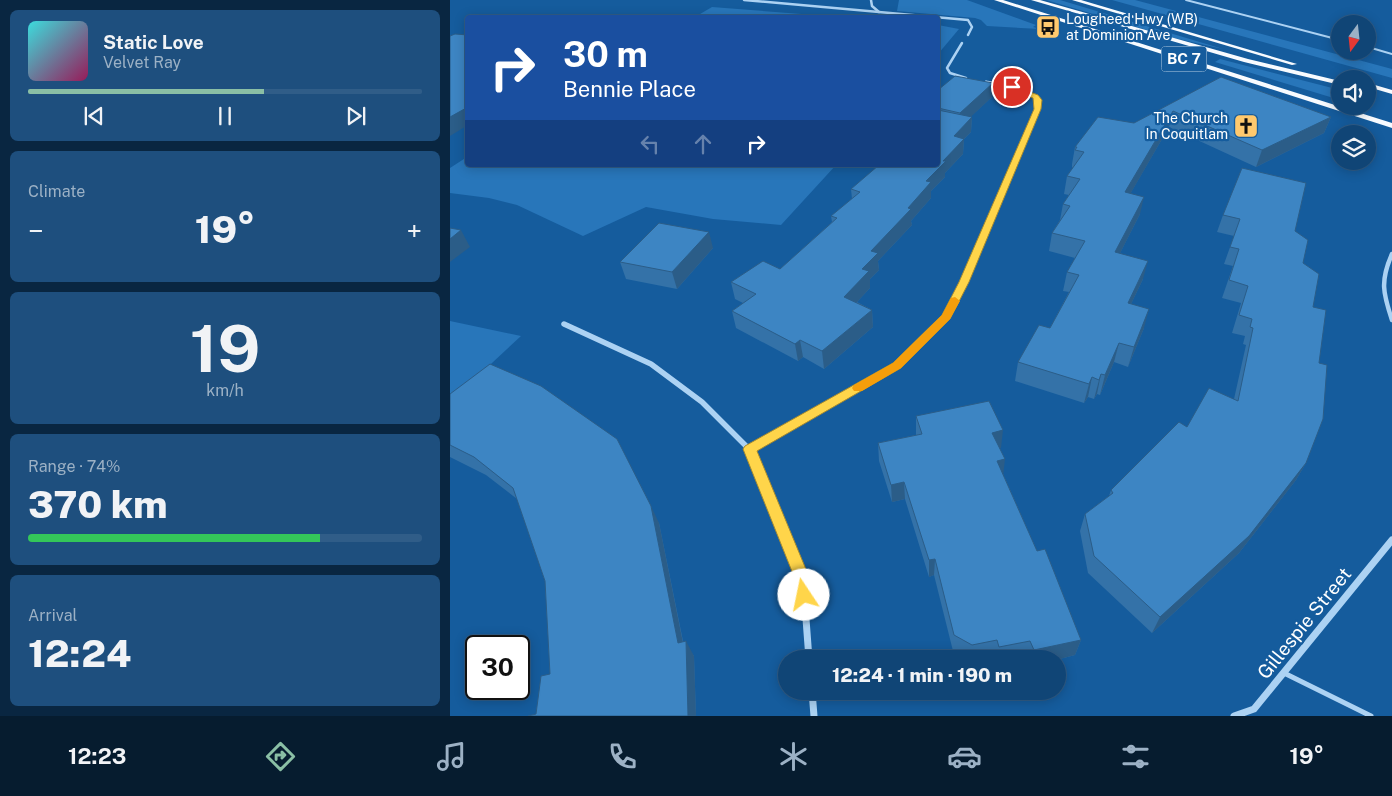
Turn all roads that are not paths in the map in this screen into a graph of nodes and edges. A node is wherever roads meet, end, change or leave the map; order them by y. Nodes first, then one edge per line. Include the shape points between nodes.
1 (744, 0) edge
2 (870, 0) edge
3 (997, 0) edge
4 (1034, 0) edge
5 (1075, 0) edge
6 (1186, 0) edge
7 (880, 12) junction
8 (913, 15) edge
9 (940, 17) edge
10 (968, 35) dead end
11 (1331, 38) edge
12 (962, 43) dead end
13 (1376, 49) edge
14 (1392, 54) edge
15 (1331, 74) edge
16 (968, 78) edge
17 (976, 80) edge
18 (1331, 81) edge
19 (1376, 88) edge
20 (1376, 90) edge
21 (1392, 93) edge
22 (1392, 126) edge
23 (1392, 254) edge
24 (1392, 320) edge
25 (564, 324) dead end
26 (749, 449) junction
27 (1392, 540) edge
28 (808, 650) edge
29 (1284, 673) junction
30 (813, 700) edge
31 (814, 716) edge
32 (1234, 716) edge
33 (1370, 716) edge

1 - 7 street
2 - 7 street
3 - 22 main road, BC 7
4 - 18 main road via 1237,58
5 - 15 main road, BC 7
6 - 11 lane
7 - 8 street
9 - 10 street via 968,20 972,27
12 - 16 street via 947,68 950,73
13 - 14 lane
17 - 26 street via 1026,92 1036,97 1039,104 947,317 897,366
19 - 21 main road
20 - 21 main road
23 - 24 street via 1383,272 1382,283
25 - 26 street via 652,364 702,402
26 - 28 street via 803,579
27 - 29 street, Gillespie Street
29 - 32 street, Gillespie Street via 1254,709
29 - 33 lane
30 - 31 street

